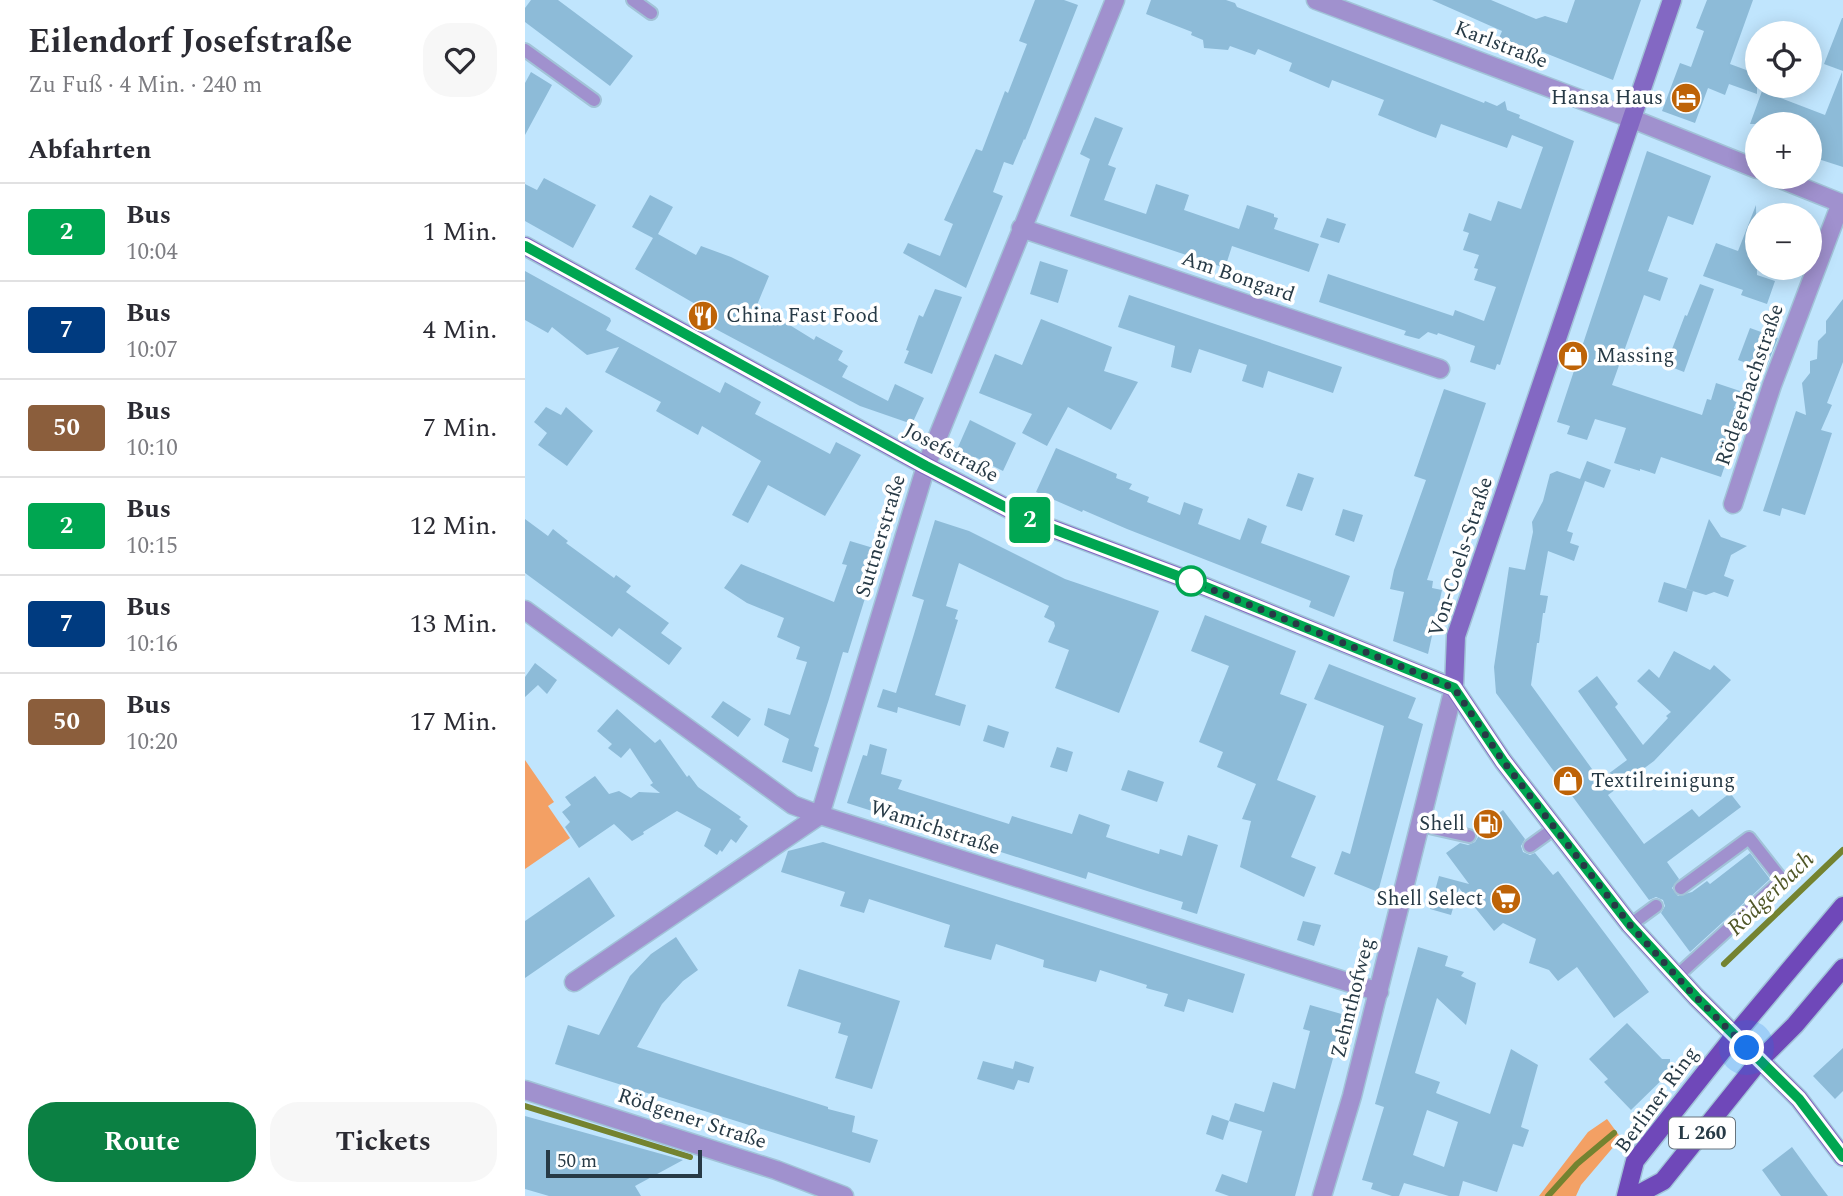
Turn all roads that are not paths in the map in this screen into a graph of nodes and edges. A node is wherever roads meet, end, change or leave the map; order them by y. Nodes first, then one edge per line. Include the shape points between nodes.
1 (633, 0) edge
2 (1115, 0) edge
3 (1316, 0) edge
4 (1672, 0) edge
5 (651, 13) dead end
6 (525, 50) edge
7 (594, 100) dead end
8 (1630, 118) junction
9 (1745, 164) edge
10 (1805, 189) edge
11 (1842, 204) edge
12 (1021, 228) junction
13 (525, 246) edge
14 (1440, 369) dead end
15 (926, 466) junction
16 (1733, 504) dead end
17 (525, 610) edge
18 (1454, 688) junction
19 (821, 816) junction
20 (1420, 825) junction
21 (1555, 828) junction
22 (1468, 836) dead end
23 (1530, 846) dead end
24 (1681, 888) dead end
25 (1656, 906) dead end
26 (1843, 906) edge
27 (1630, 925) junction
28 (1843, 968) edge
29 (1677, 976) junction
30 (574, 982) dead end
31 (1379, 992) junction
32 (1734, 1035) junction
33 (1754, 1054) junction
34 (525, 1090) edge
35 (1843, 1157) edge
36 (807, 1189) edge
37 (844, 1196) edge
38 (1322, 1196) edge
39 (1626, 1196) edge
40 (1635, 1196) edge

1 - 5 lane
2 - 12 street, Suttnerstraße
3 - 8 street, Karlstraße
4 - 8 main road, Von-Coels-Straße
6 - 7 lane
8 - 9 street
8 - 18 main road, Von-Coels-Straße via 1456,636
10 - 11 street, Rödgerbachstraße
11 - 16 street, Rödgerbachstraße via 1772,385
12 - 14 street, Am Bongard
12 - 15 street, Suttnerstraße
13 - 15 main road, Josefstraße
15 - 18 main road, Josefstraße via 1032,521
15 - 19 street, Suttnerstraße
17 - 19 street, Wamichstraße via 793,804
18 - 20 street, Zehnthofweg
18 - 21 main road
19 - 30 street
19 - 31 street, Wamichstraße
20 - 22 lane
20 - 31 street, Zehnthofweg
21 - 23 lane
21 - 27 main road
24 - 29 lane via 1749,838 1782,880
25 - 27 lane
26 - 32 main road, L 260
27 - 29 main road
28 - 33 main road, L 260 via 1795,1026
29 - 32 main road
31 - 38 street, Zehnthofweg
32 - 33 main road
32 - 39 main road, Berliner Ring / L 260 via 1635,1161
33 - 35 main road via 1799,1099
33 - 40 main road, L 260 via 1663,1181
34 - 36 street, Rödgener Straße via 701,1145
36 - 37 street, Rödgener Straße

